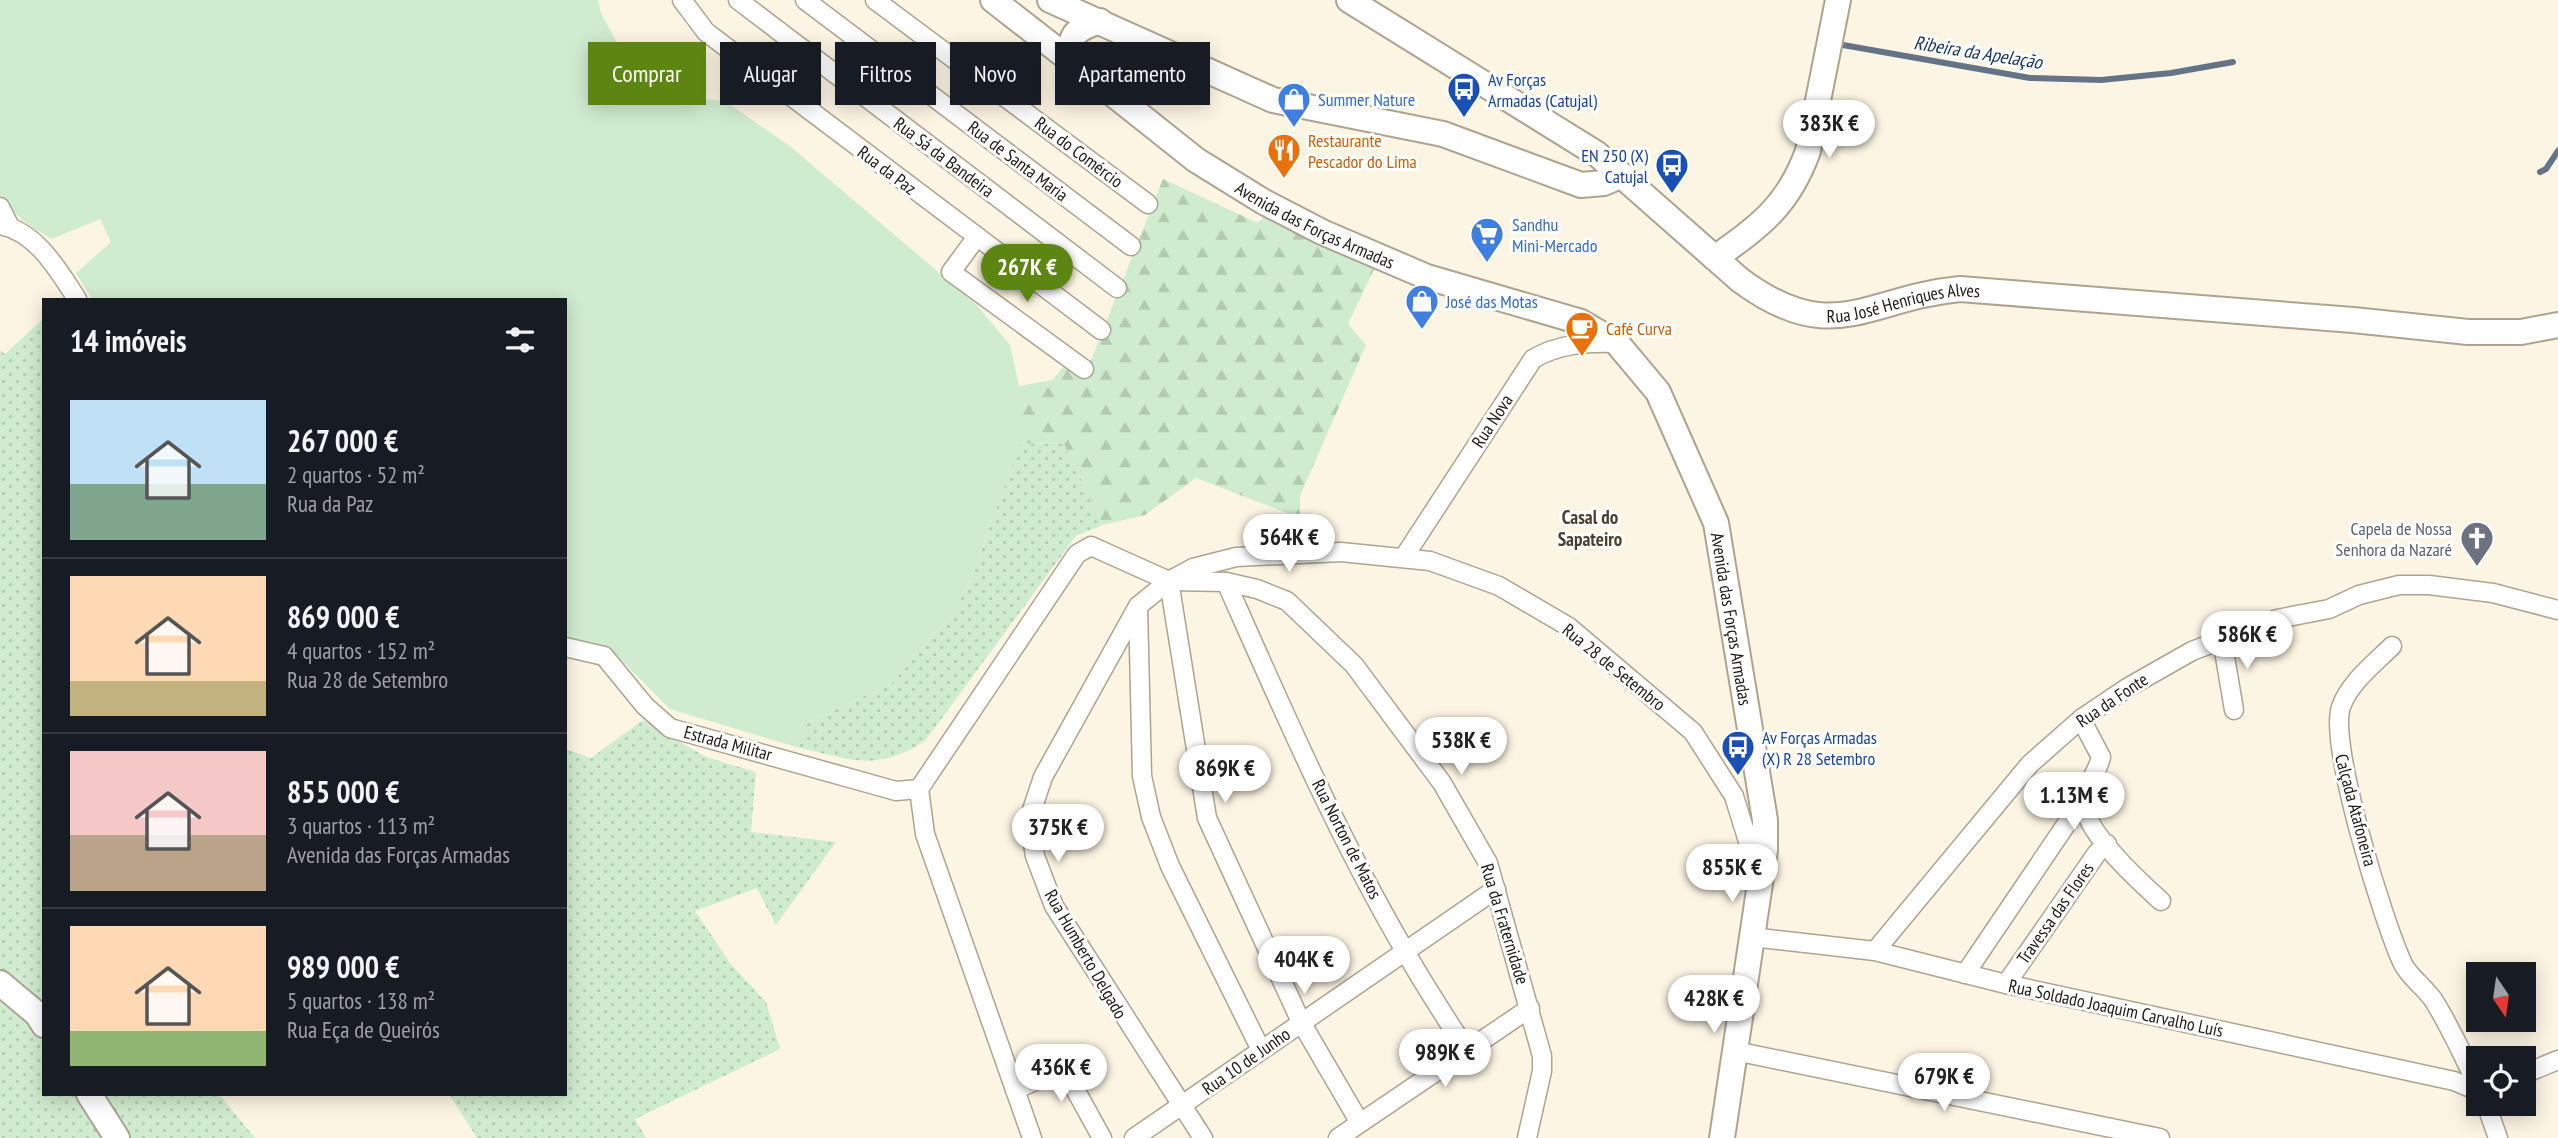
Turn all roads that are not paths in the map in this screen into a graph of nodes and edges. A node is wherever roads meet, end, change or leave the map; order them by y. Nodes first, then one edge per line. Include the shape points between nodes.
1 (738, 0) edge
2 (806, 0) edge
3 (875, 0) edge
4 (993, 0) edge
5 (1050, 0) edge
6 (1349, 0) edge
7 (1838, 0) edge
8 (686, 3) edge
9 (1100, 21) junction
10 (1072, 42) edge
11 (1055, 48) edge
12 (1127, 105) edge
13 (1622, 175) junction
14 (1148, 204) dead end
15 (0, 207) edge
16 (5, 226) edge
17 (976, 238) junction
18 (1131, 246) dead end
19 (1715, 258) junction
20 (1116, 288) dead end
21 (76, 298) edge
22 (2558, 325) edge
23 (1101, 330) dead end
24 (1617, 343) junction
25 (1084, 369) dead end
26 (1404, 557) junction
27 (1169, 582) junction
28 (1226, 582) junction
29 (1138, 607) junction
30 (2558, 610) edge
31 (2222, 639) junction
32 (2392, 646) dead end
33 (567, 647) edge
34 (2234, 710) dead end
35 (2081, 719) junction
36 (919, 789) junction
37 (2084, 798) junction
38 (2107, 845) junction
39 (1759, 878) junction
40 (1496, 889) junction
41 (2161, 901) dead end
42 (1751, 937) junction
43 (1404, 951) junction
44 (1875, 951) junction
45 (1965, 974) junction
46 (0, 983) edge
47 (2006, 984) junction
48 (1530, 1008) junction
49 (42, 1022) edge
50 (1301, 1022) junction
51 (1261, 1050) junction
52 (1467, 1051) junction
53 (1735, 1051) junction
54 (2558, 1060) edge
55 (2466, 1065) edge
56 (2536, 1069) edge
57 (2466, 1085) edge
58 (1015, 1090) junction
59 (90, 1096) edge
60 (1181, 1107) junction
61 (2490, 1116) edge
62 (1360, 1123) junction
63 (117, 1138) edge
64 (1032, 1138) edge
65 (1102, 1138) edge
66 (1135, 1138) edge
67 (1203, 1138) edge
68 (1338, 1138) edge
69 (1527, 1138) edge
70 (1722, 1138) edge
71 (2160, 1138) edge
72 (2498, 1138) edge

1 - 20 street, Rua Sá da Bandeira
2 - 18 street, Rua de Santa Maria
3 - 14 street, Rua do Comércio
4 - 11 street, Avenida das Forças Armadas
5 - 9 street
6 - 13 street, Rua José Henriques Alves via 1553,125
7 - 19 street via 1800,173 1772,215
8 - 17 street, Rua da Paz via 706,32
9 - 10 street via 1080,28
9 - 13 street via 1273,100 1443,134 1581,185 1604,183
12 - 24 street, Avenida das Forças Armadas via 1196,160 1299,220 1427,277 1581,322
13 - 19 street, Rua José Henriques Alves
15 - 16 street
16 - 21 street via 51,258
17 - 23 street, Rua da Paz
17 - 25 street via 951,272
19 - 22 street, Rua José Henriques Alves via 1763,296 1822,316 1860,314 1914,297 1961,289 2468,332 2521,332
24 - 26 street, Rua Nova via 1585,342 1545,351 1533,359
24 - 39 street, Avenida das Forças Armadas via 1658,392 1716,523 1763,803 1765,850
26 - 27 street, Rua 28 de Setembro via 1341,552 1236,557 1193,568
26 - 39 street, Rua 28 de Setembro via 1430,561 1499,586 1569,627 1693,732 1734,796
27 - 28 street, Rua da Fraternidade
27 - 29 street, Rua Humberto Delgado
27 - 36 street via 1091,546 1077,554
27 - 50 street via 1207,818
28 - 40 street, Rua da Fraternidade via 1287,601 1353,665 1442,783 1488,863
28 - 43 street, Rua Norton de Matos via 1274,691
29 - 51 street via 1142,776 1151,817 1170,866
29 - 60 street, Rua Humberto Delgado via 1043,777 1029,819 1035,856 1054,906
30 - 31 street, Rua da Fonte via 2493,593 2399,585
31 - 34 street
31 - 35 street, Rua da Fonte via 2192,651
32 - 55 street, Calçada Atafoneira via 2360,678 2341,706 2337,731 2340,759 2404,966 2433,1000
33 - 36 street, Estrada Militar via 604,656 645,706 670,728 896,791
35 - 37 street via 2101,757
35 - 44 street, Rua da Fonte via 2030,764
36 - 58 street via 925,834
37 - 38 street via 2089,820
37 - 45 street
38 - 41 street
38 - 47 street, Travessa das Flores
39 - 42 street, Avenida das Forças Armadas
40 - 43 street, Rua 10 de Junho
40 - 48 street, Rua da Fraternidade
42 - 44 street, Rua Soldado Joaquim Carvalho Luís
42 - 53 street, Avenida das Forças Armadas
43 - 50 street, Rua 10 de Junho
43 - 52 street, Rua Norton de Matos
44 - 45 street, Rua Soldado Joaquim Carvalho Luís
45 - 47 street, Rua Soldado Joaquim Carvalho Luís
46 - 49 street
47 - 57 street, Rua Soldado Joaquim Carvalho Luís
48 - 52 street
48 - 69 street, Rua da Fraternidade via 1542,1071
50 - 51 street, Rua 10 de Junho
50 - 62 street
51 - 60 street, Rua 10 de Junho
52 - 62 street
53 - 70 street, Avenida das Forças Armadas
53 - 71 street
54 - 56 street
58 - 64 street
58 - 65 street via 1065,1071
59 - 63 street
60 - 66 street, Rua 10 de Junho
60 - 67 street, Rua Humberto Delgado
61 - 72 street
62 - 68 street

